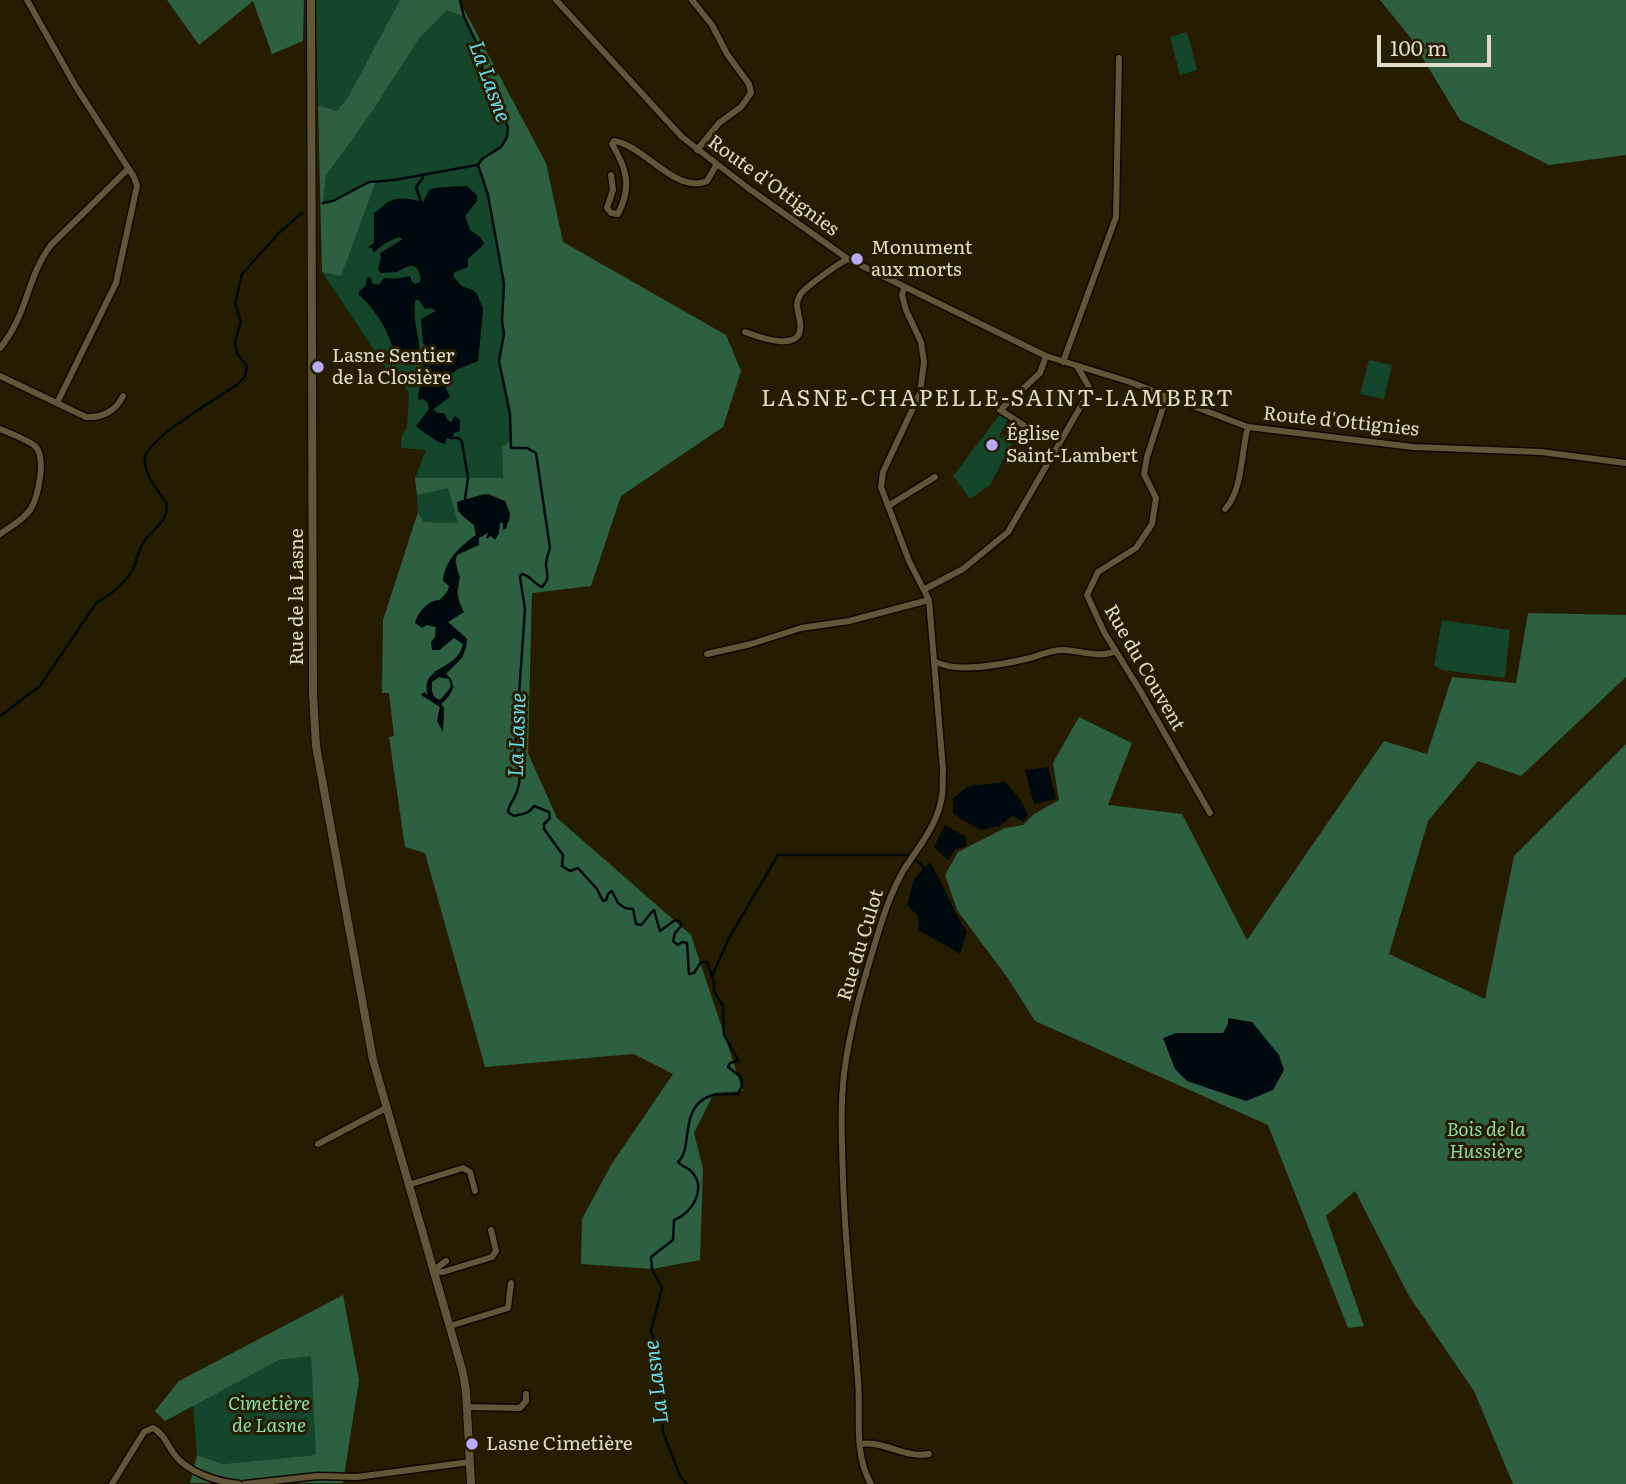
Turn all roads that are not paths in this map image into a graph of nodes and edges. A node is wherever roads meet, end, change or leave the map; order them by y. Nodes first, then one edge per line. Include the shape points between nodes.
1 (27, 0) edge
2 (311, 0) edge
3 (556, 0) edge
4 (692, 0) edge
5 (1119, 58) dead end
6 (697, 149) junction
7 (717, 164) junction
8 (128, 169) junction
9 (611, 176) dead end
10 (848, 259) junction
11 (904, 288) junction
12 (745, 332) dead end
13 (0, 348) edge
14 (1046, 356) junction
15 (1063, 362) junction
16 (1078, 367) junction
17 (1096, 372) junction
18 (0, 376) edge
19 (1088, 387) junction
20 (1167, 395) junction
21 (123, 396) dead end
22 (57, 403) junction
23 (1248, 427) junction
24 (0, 429) edge
25 (1060, 439) junction
26 (1626, 463) edge
27 (935, 477) dead end
28 (888, 506) junction
29 (1225, 509) dead end
30 (0, 534) edge
31 (925, 589) junction
32 (929, 600) junction
33 (1116, 651) junction
34 (707, 654) dead end
35 (934, 661) junction
36 (1210, 813) dead end
37 (386, 1108) junction
38 (318, 1144) dead end
39 (408, 1185) junction
40 (475, 1191) dead end
41 (491, 1230) dead end
42 (446, 1261) dead end
43 (433, 1271) junction
44 (511, 1283) dead end
45 (450, 1326) junction
46 (526, 1394) dead end
47 (467, 1407) junction
48 (860, 1444) junction
49 (929, 1454) dead end
50 (470, 1462) junction
51 (112, 1484) edge
52 (239, 1484) edge
53 (245, 1484) edge
54 (471, 1484) edge
55 (871, 1484) edge

1 - 8 street
2 - 37 street, Rue de la Lasne via 314,727 365,1022
3 - 6 street, Route d'Ottignies
4 - 6 street via 751,93
5 - 15 street via 1116,218
6 - 7 street, Route d'Ottignies
7 - 9 street via 707,181 689,184 614,141 626,178 625,200 618,214 607,208 613,190
7 - 10 street, Route d'Ottignies
8 - 13 street via 41,258 14,331
8 - 22 street via 137,190 116,283
10 - 11 street, Route d'Ottignies
10 - 12 street via 801,293 799,337 790,342
11 - 14 street, Route d'Ottignies
11 - 28 street, Rue du Culot via 906,310 924,358 920,393 883,472 881,487
14 - 15 street, Route d'Ottignies
14 - 25 street via 1040,373 1000,410 1028,428
15 - 16 street, Route d'Ottignies
16 - 17 street, Route d'Ottignies
16 - 19 street
17 - 19 street
17 - 20 street, Route d'Ottignies
18 - 22 street
19 - 25 street
20 - 23 street, Route d'Ottignies
20 - 33 street, Rue du Couvent via 1144,474 1156,498 1152,524 1136,548 1098,572 1087,595
21 - 22 street via 111,411 92,417
23 - 26 street, Route d'Ottignies
23 - 29 street via 1238,482
24 - 30 street via 36,447 40,466 31,509
25 - 31 street via 1008,531 963,569
27 - 28 street
28 - 31 street, Rue du Culot
31 - 32 street, Rue du Culot
32 - 34 street
32 - 35 street, Rue du Culot
33 - 35 street via 1062,650 1012,662 953,667
33 - 36 street, Rue du Couvent
35 - 48 street, Rue du Culot via 943,770 941,802 886,908 848,1050 842,1095 844,1226
37 - 38 street
37 - 39 street, Rue de la Lasne
39 - 40 street via 463,1168 470,1172
39 - 43 street, Rue de la Lasne
41 - 43 street via 496,1251 492,1257
42 - 43 street
43 - 45 street, Rue de la Lasne
44 - 45 street via 512,1310
45 - 47 street, Rue de la Lasne
46 - 47 street via 520,1408
47 - 50 street, Rue de la Lasne
48 - 49 street via 874,1443 915,1456
48 - 55 street, Rue du Culot
50 - 53 street via 357,1477
50 - 54 street, Rue de la Lasne
51 - 52 street via 144,1432 153,1427 185,1464 217,1480

